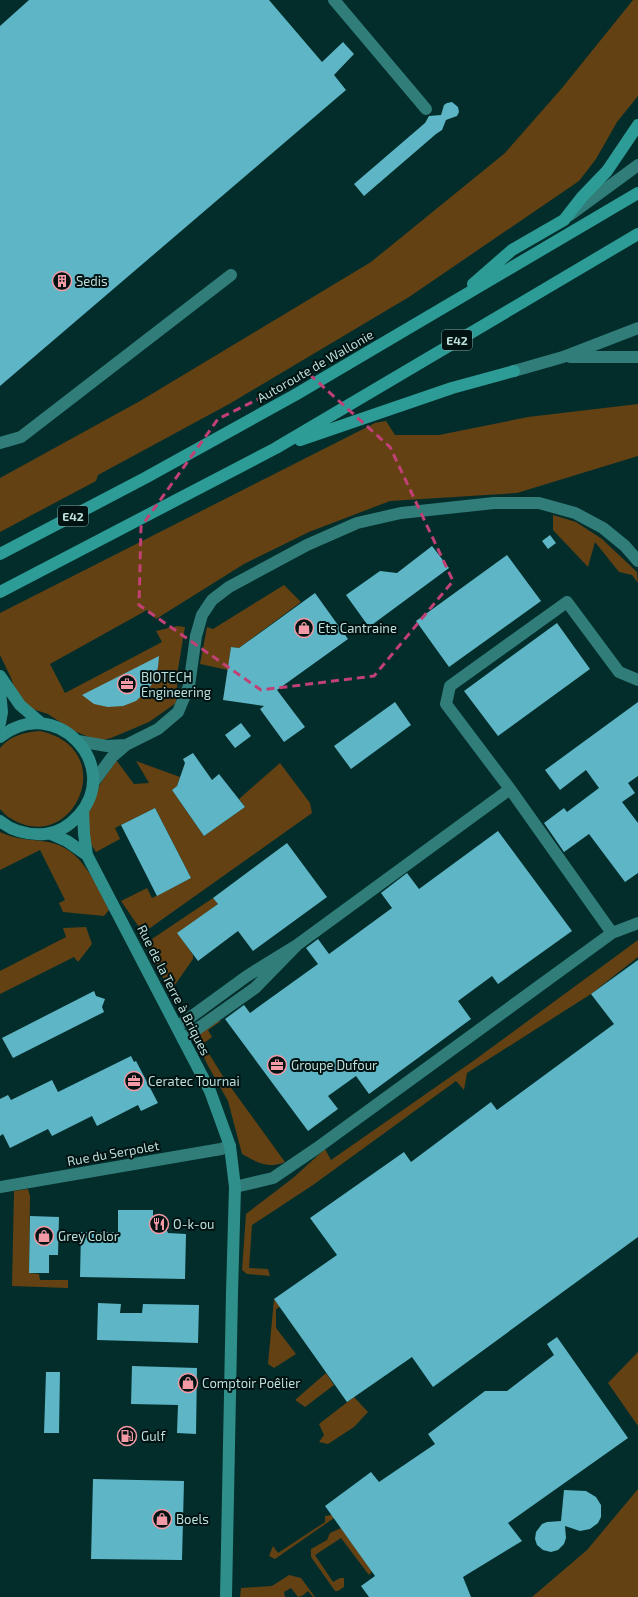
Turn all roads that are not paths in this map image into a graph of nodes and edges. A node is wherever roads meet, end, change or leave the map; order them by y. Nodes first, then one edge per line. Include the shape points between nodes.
1 (334, 0) edge
2 (426, 108) dead end
3 (638, 125) edge
4 (638, 165) edge
5 (638, 193) edge
6 (564, 220) junction
7 (638, 234) edge
8 (232, 275) dead end
9 (455, 301) junction
10 (638, 328) edge
11 (563, 357) junction
12 (638, 357) edge
13 (514, 371) joint
14 (0, 443) edge
15 (276, 448) junction
16 (0, 554) edge
17 (638, 561) edge
18 (0, 592) edge
19 (0, 676) edge
20 (638, 680) edge
21 (0, 691) edge
22 (0, 723) edge
23 (41, 723) junction
24 (0, 737) edge
25 (78, 741) junction
26 (126, 745) junction
27 (92, 783) junction
28 (510, 789) junction
29 (83, 810) junction
30 (0, 821) edge
31 (49, 834) junction
32 (88, 855) junction
33 (638, 923) edge
34 (612, 933) junction
35 (297, 945) junction
36 (177, 1027) junction
37 (183, 1039) junction
38 (230, 1146) junction
39 (0, 1187) edge
40 (236, 1187) junction
41 (226, 1597) edge

1 - 2 street
3 - 6 highway via 607,171
4 - 6 street
5 - 9 highway, Autoroute de Wallonie / E42
6 - 9 highway via 512,250
7 - 15 highway, E42
8 - 14 street via 21,437
9 - 16 highway, Autoroute de Wallonie / E42 via 296,395
10 - 11 street
11 - 12 street
11 - 13 street
13 - 15 highway via 452,388
15 - 18 highway, E42
17 - 26 street via 603,528 575,514 539,503 494,503 401,514 357,523 307,545 228,587 212,600 202,615 196,636 189,686 178,712 158,729
19 - 23 main road via 20,705
20 - 28 street via 619,672 567,602 450,686 446,704
21 - 22 main road
23 - 24 main road via 24,724 8,730
23 - 25 main road via 67,732
25 - 26 street via 107,746
25 - 27 main road via 92,767
26 - 27 street via 112,757
27 - 29 main road via 90,797
28 - 34 street
28 - 35 street
29 - 31 main road via 74,821
29 - 32 main road, Rue de la Terre à Briques
30 - 31 main road via 18,832 33,835
31 - 32 main road, Rue de la Terre à Briques via 67,841
32 - 36 main road, Rue de la Terre à Briques
33 - 34 street
34 - 40 street via 273,1178
35 - 36 street via 247,976
35 - 37 street via 255,988
36 - 37 main road, Rue de la Terre à Briques
37 - 38 main road, Rue de la Terre à Briques via 215,1103
38 - 39 street, Rue du Serpolet
38 - 40 main road, Rue de la Terre à Briques
40 - 41 main road, Rue de la Terre à Briques

